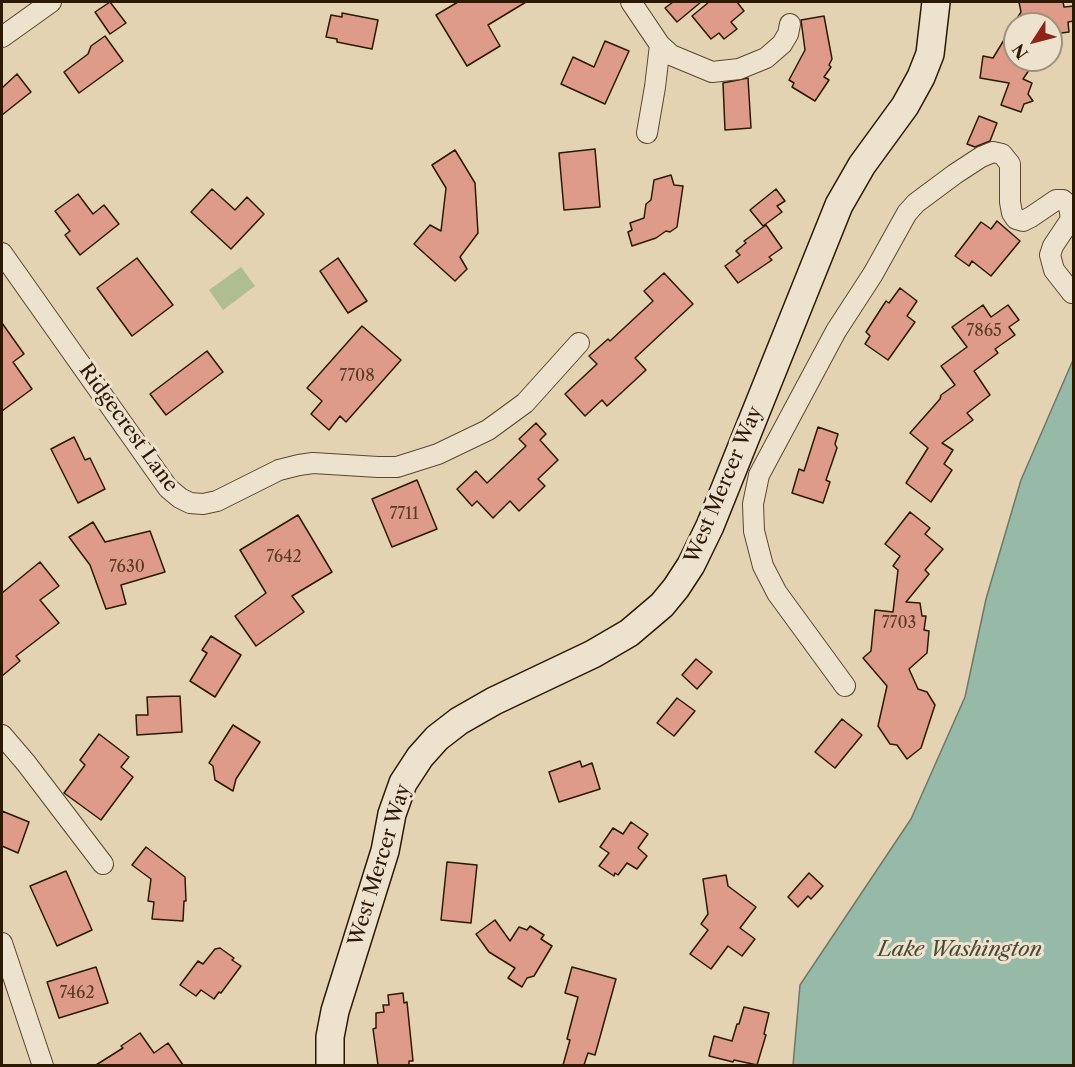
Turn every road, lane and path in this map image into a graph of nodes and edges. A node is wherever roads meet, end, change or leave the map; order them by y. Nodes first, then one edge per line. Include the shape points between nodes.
1 (51, 2) edge
2 (631, 2) edge
3 (936, 2) edge
4 (789, 24) dead end
5 (2, 37) edge
6 (660, 45) junction
7 (647, 134) dead end
8 (2, 253) edge
9 (1072, 294) edge
10 (579, 343) dead end
11 (747, 470) junction
12 (845, 686) dead end
13 (2, 735) edge
14 (103, 864) dead end
15 (2, 943) edge
16 (43, 1065) edge
17 (330, 1065) edge

1 - 5 street
2 - 6 street
3 - 11 street, West Mercer Way via 930,54 921,77 839,205
4 - 6 street via 788,34 775,52 751,66 729,72 712,72 687,63
6 - 7 street
8 - 10 street, Ridgecrest Lane via 168,488 190,503 217,501 279,470 299,465 397,467 438,454 488,430 525,403
9 - 11 street via 1054,270 1050,255 1071,219 1069,206 1056,200 1031,218 1016,219 1010,202 1010,164 1002,154 993,152 981,157 937,186 907,213 873,274
11 - 12 street via 754,531 763,566 793,617
11 - 17 street, West Mercer Way via 691,565 662,605 629,633 459,721 420,757 392,814 385,851 335,1011
13 - 14 street
15 - 16 street

